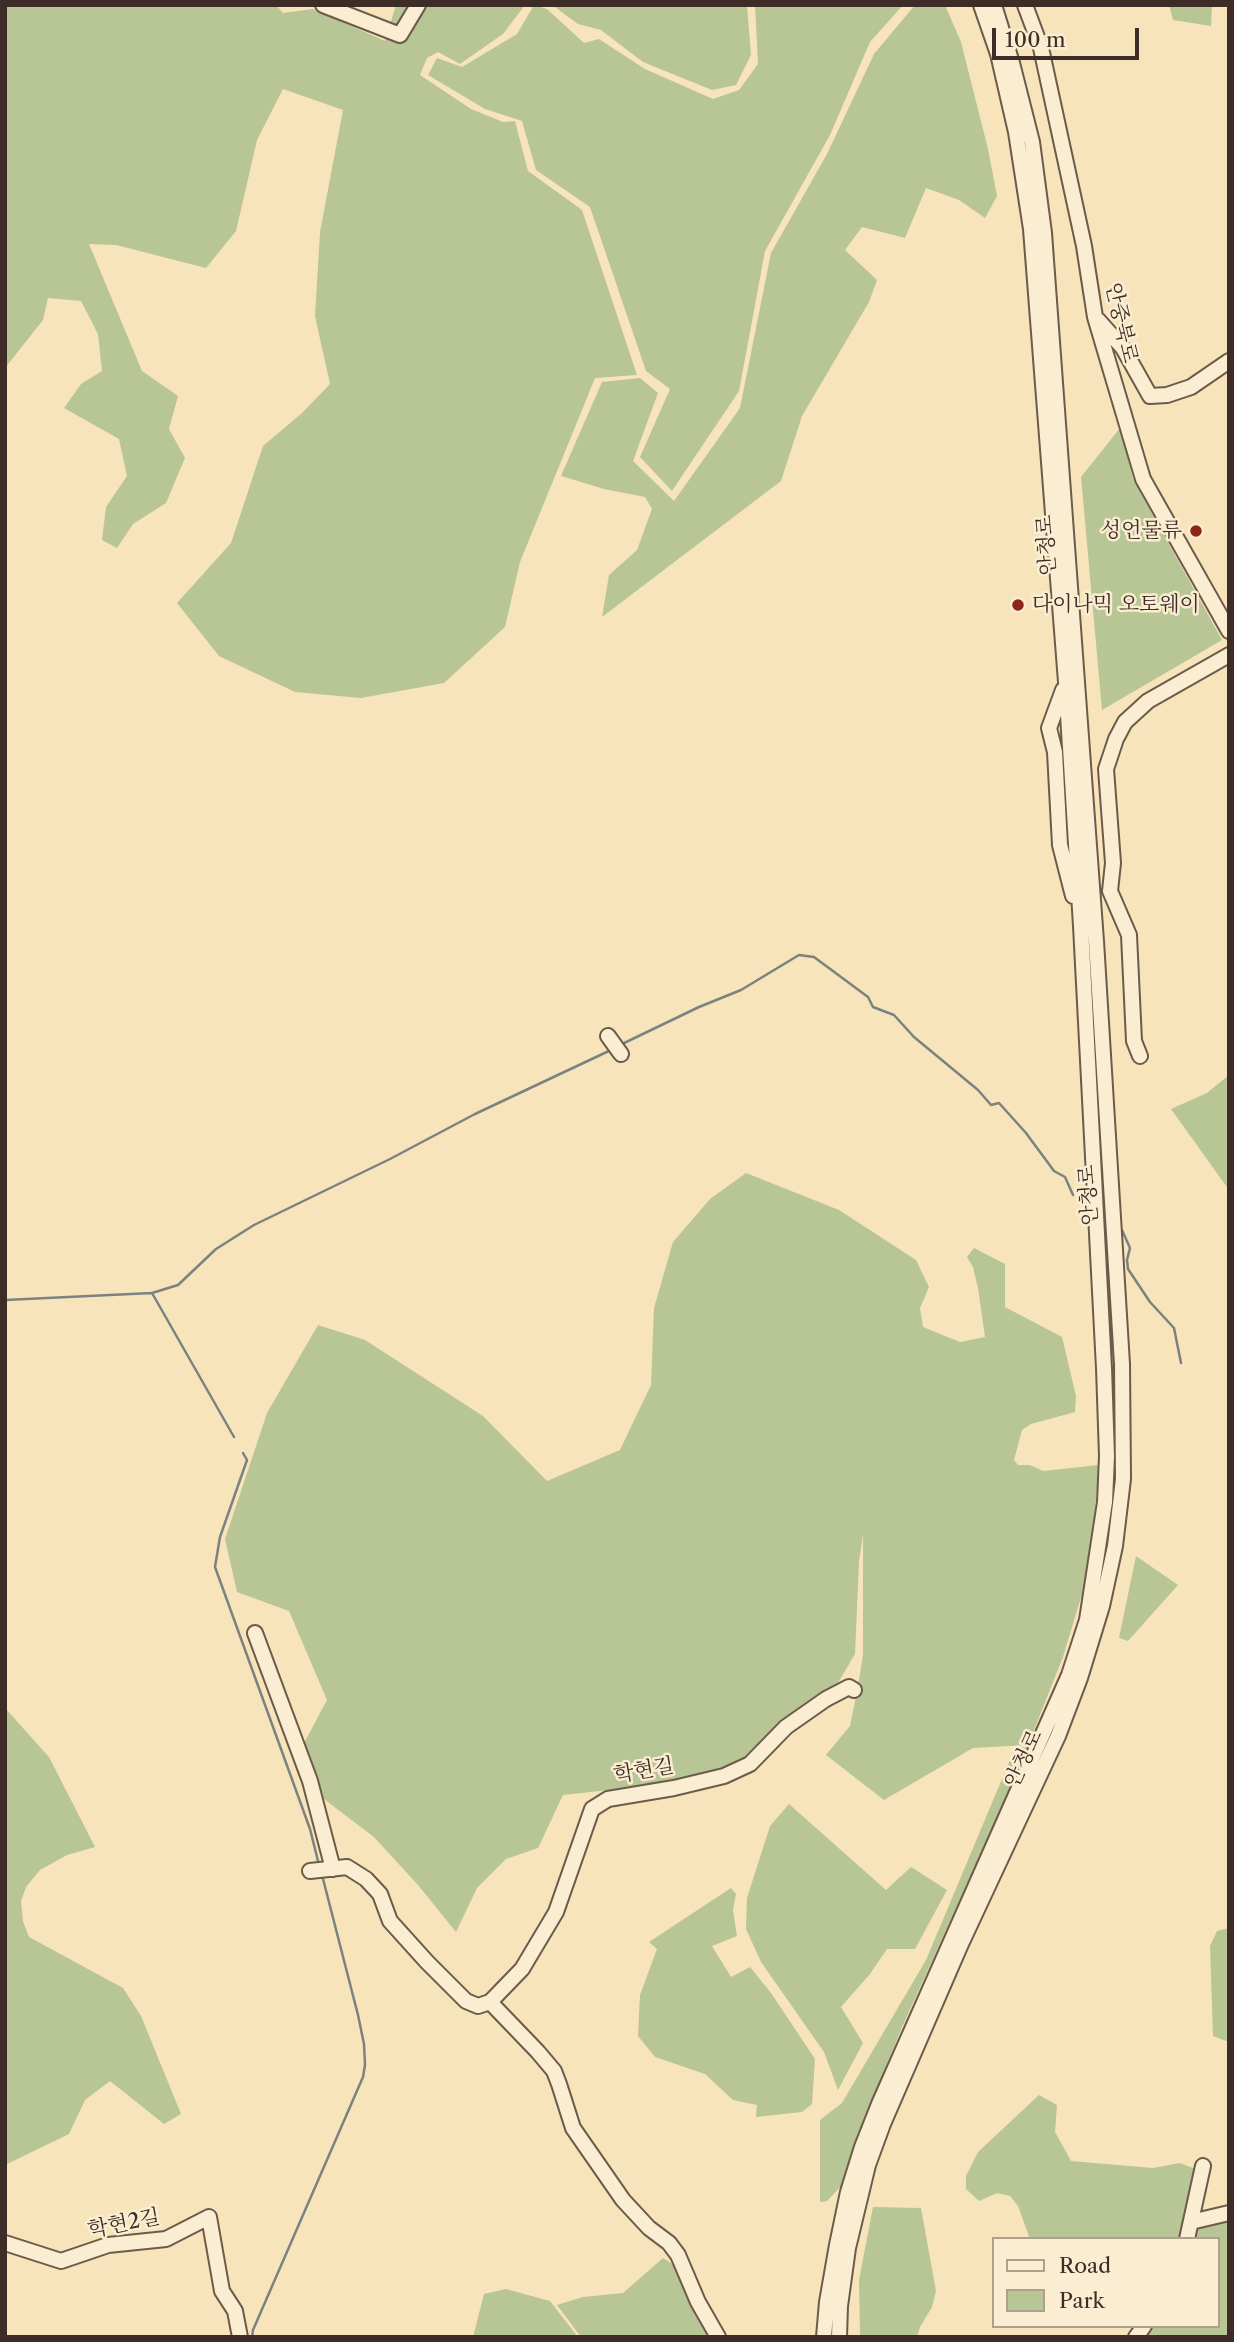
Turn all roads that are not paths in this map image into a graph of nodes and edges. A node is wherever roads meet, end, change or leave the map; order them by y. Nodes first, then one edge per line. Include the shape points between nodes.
1 (323, 5) edge
2 (418, 5) edge
3 (981, 5) edge
4 (994, 5) edge
5 (1025, 5) edge
6 (1095, 317) junction
7 (1229, 361) edge
8 (1229, 631) edge
9 (1229, 654) edge
10 (1066, 682) junction
11 (1081, 926) junction
12 (608, 1037) dead end
13 (621, 1054) dead end
14 (1139, 1056) dead end
15 (255, 1633) dead end
16 (854, 1690) dead end
17 (333, 1869) junction
18 (310, 1871) dead end
19 (490, 2002) junction
20 (1203, 2166) dead end
21 (1222, 2214) edge
22 (1191, 2222) junction
23 (1187, 2237) edge
24 (5, 2243) edge
25 (240, 2337) edge
26 (718, 2337) edge
27 (824, 2337) edge
28 (839, 2337) edge

1 - 2 street via 400,35
3 - 10 street, 안청로 via 1016,132 1031,229
4 - 28 street, 안청로 via 1032,142 1044,233 1122,1364 1123,1479 1113,1558 1080,1678 868,2165 848,2248
5 - 6 street, 안중북로 via 1041,47
6 - 7 street via 1123,348 1150,396 1191,387
6 - 8 street, 안중북로 via 1143,479
9 - 14 street via 1148,701 1125,722 1106,769 1113,863 1110,891 1129,935 1134,1041
10 - 11 street, 안청로
10 - 11 street via 1049,728 1055,751 1060,845
11 - 27 street, 안청로 via 1107,1456 1105,1502 1087,1620 1064,1688 862,2147 836,2245
12 - 13 street
15 - 17 street via 307,1772
16 - 19 street, 학현길 via 849,1687 826,1699 786,1727 750,1764 724,1776 608,1799 592,1809 556,1912 522,1969
17 - 18 street
17 - 19 street via 347,1867 366,1879 380,1894 390,1922 466,2001 478,2006
19 - 26 street via 554,2071 573,2128 623,2200 678,2255
20 - 22 street
21 - 22 street
22 - 23 street
24 - 25 street, 학현2길 via 61,2260 108,2245 166,2239 209,2217 222,2291 235,2311

